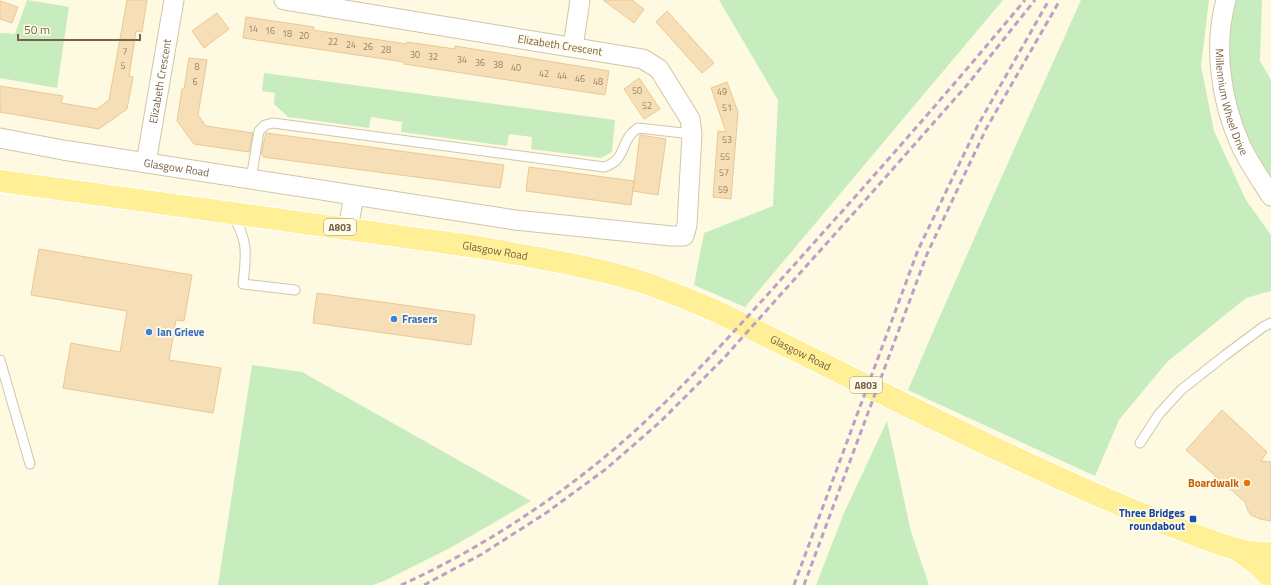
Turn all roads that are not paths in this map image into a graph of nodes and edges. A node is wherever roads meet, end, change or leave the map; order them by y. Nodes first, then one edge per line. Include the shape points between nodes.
1 (174, 0) edge
2 (284, 0) edge
3 (580, 0) edge
4 (1226, 0) edge
5 (573, 47) junction
6 (692, 134) junction
7 (0, 138) edge
8 (146, 163) junction
9 (251, 179) junction
10 (0, 181) edge
11 (354, 195) junction
12 (1271, 196) edge
13 (230, 213) junction
14 (348, 229) junction
15 (684, 236) joint
16 (295, 290) dead end
17 (1271, 323) edge
18 (0, 360) edge
19 (1140, 443) dead end
20 (30, 464) dead end
21 (1230, 547) junction
22 (1271, 553) edge
23 (1271, 578) edge

1 - 8 street, Elizabeth Crescent
2 - 5 street, Elizabeth Crescent
3 - 5 street
4 - 12 street, Millennium Wheel Drive via 1220,44 1222,77 1229,115 1241,147
5 - 6 street, Elizabeth Crescent via 642,59 659,69 690,119
6 - 9 lane via 638,128 628,136 614,164 604,167 273,123 265,125 259,131
6 - 15 street, Elizabeth Crescent via 687,225
7 - 8 street, Glasgow Road
8 - 9 street, Glasgow Road
9 - 11 street, Glasgow Road
10 - 13 main road, Glasgow Road / A803
11 - 14 street
11 - 15 street, Glasgow Road via 515,220
13 - 14 main road, Glasgow Road / A803
13 - 16 lane via 241,231 247,253 243,284
14 - 21 main road, Glasgow Road / A803 via 542,258 639,281 676,294 789,346 990,447 1184,532
17 - 19 lane via 1181,390 1159,414
18 - 20 lane
21 - 22 main road, A803 via 1254,553
21 - 23 main road, A803 via 1250,558

